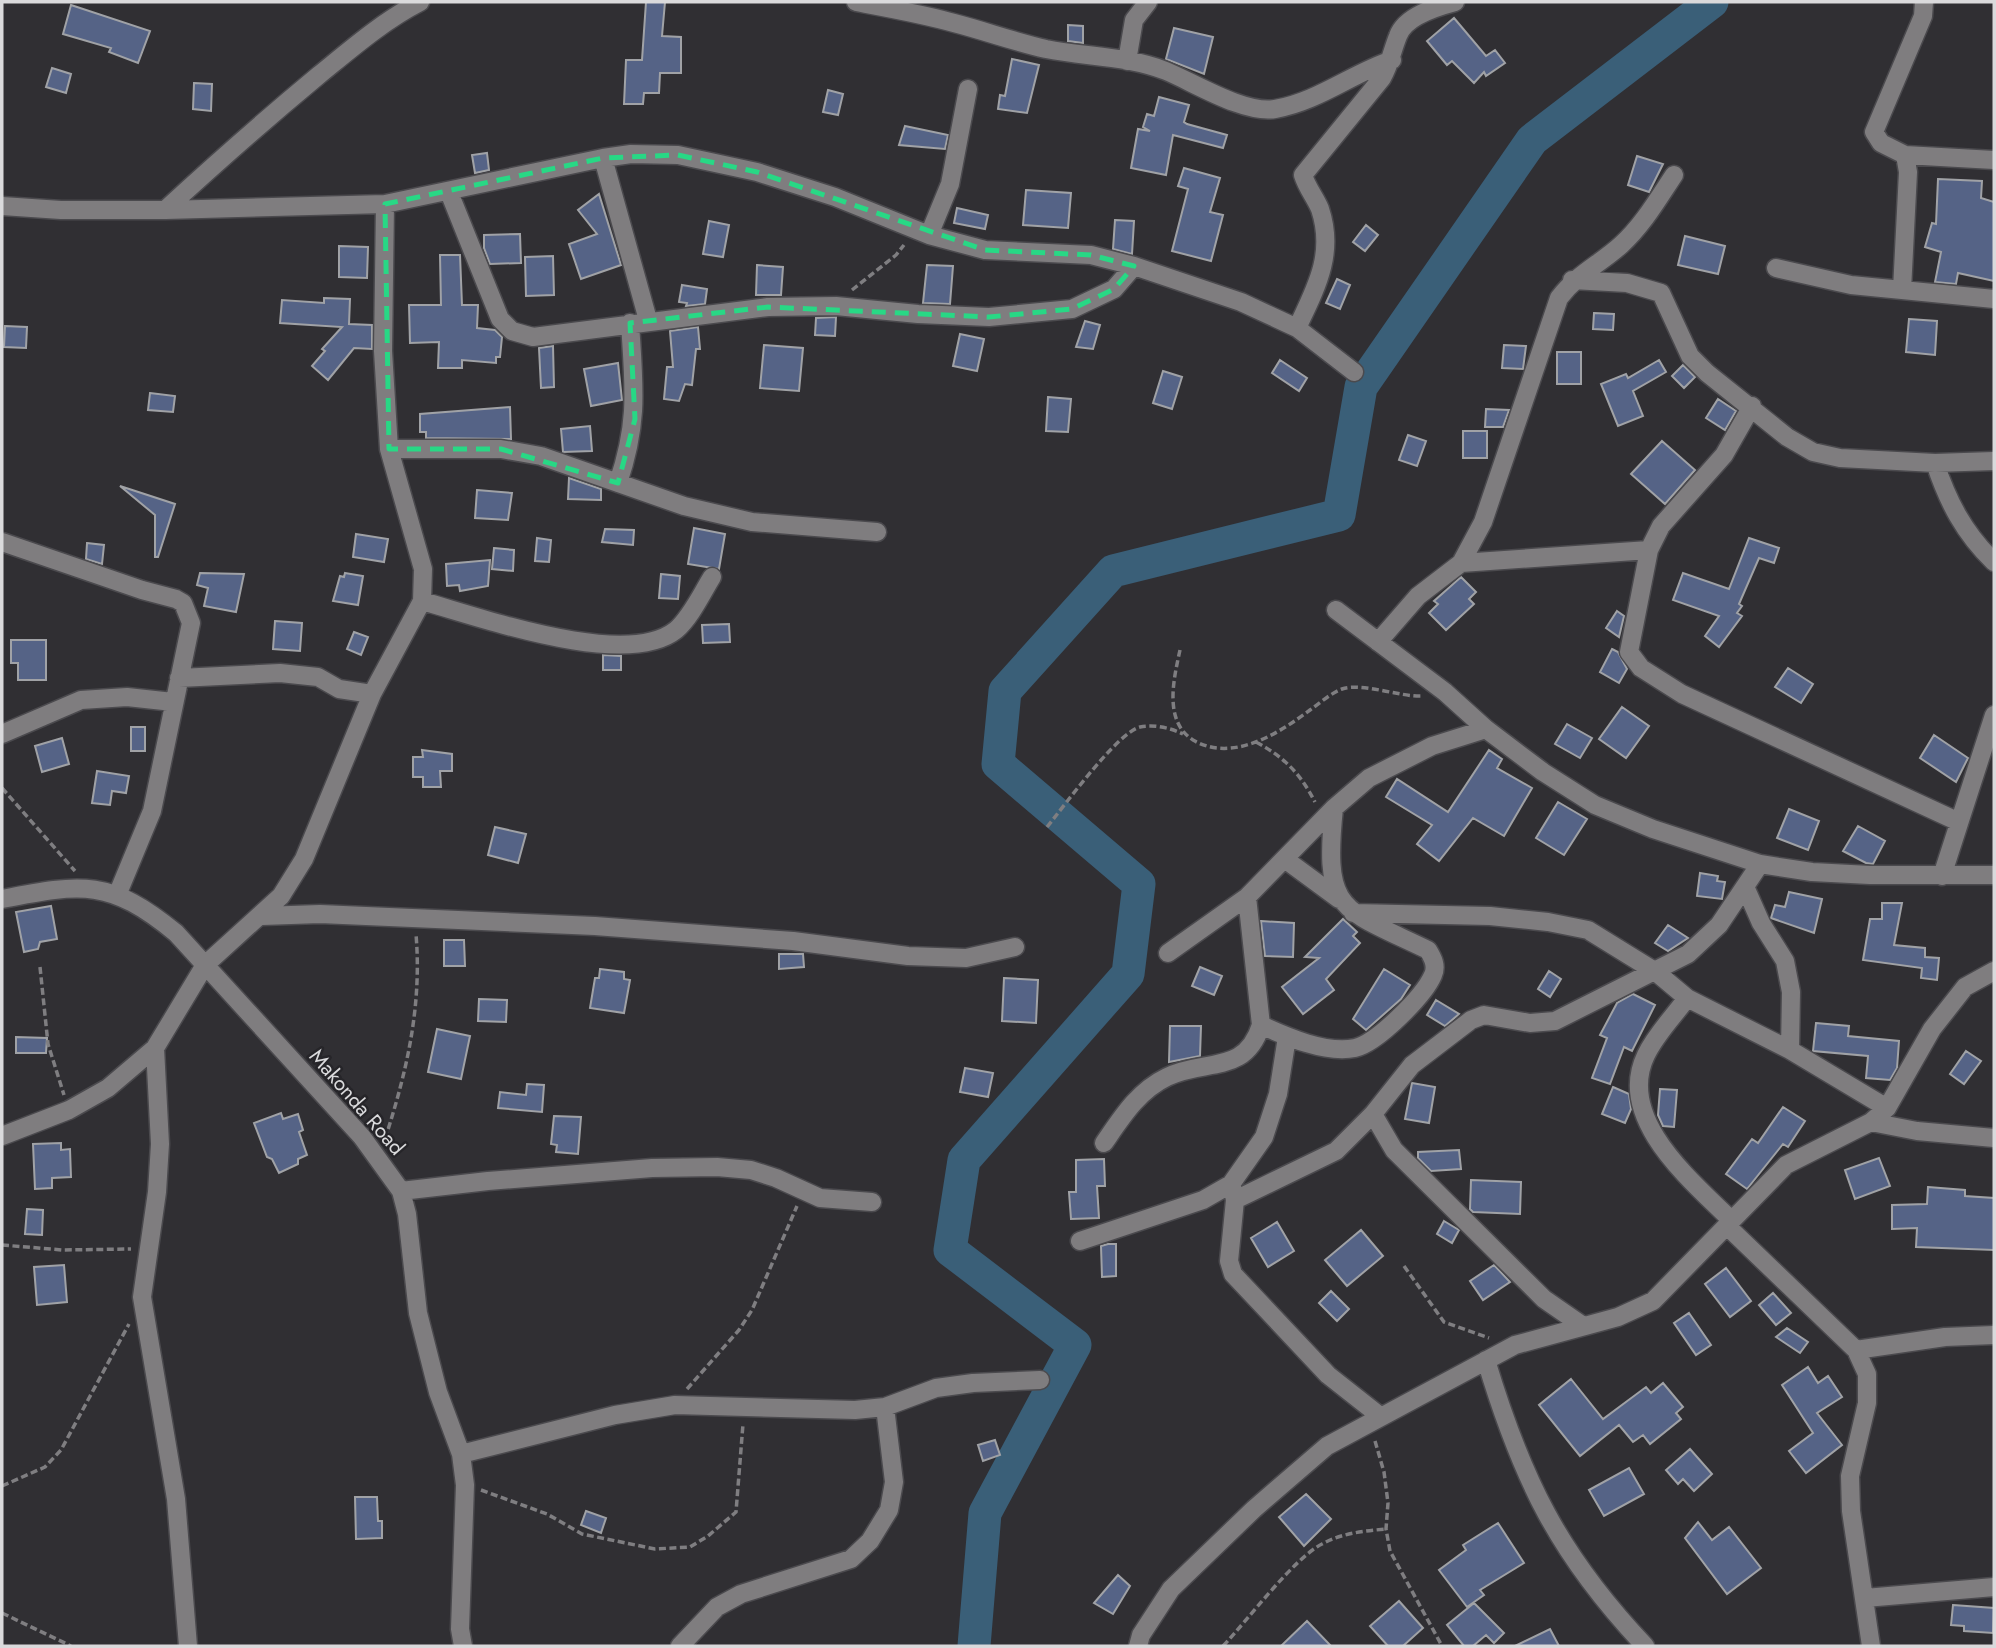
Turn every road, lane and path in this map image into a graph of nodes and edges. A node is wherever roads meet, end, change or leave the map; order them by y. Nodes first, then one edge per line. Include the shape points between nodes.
1 (420, 2) edge
2 (856, 2) edge
3 (1147, 2) edge
4 (1455, 2) edge
5 (1924, 2) edge
6 (1392, 60) junction
7 (1127, 61) junction
8 (968, 89) dead end
9 (1905, 155) junction
10 (603, 158) junction
11 (1994, 160) edge
12 (1674, 175) dead end
13 (449, 192) junction
14 (385, 204) junction
15 (2, 206) edge
16 (164, 210) junction
17 (922, 232) junction
18 (1134, 265) junction
19 (1776, 268) dead end
20 (1573, 280) junction
21 (1902, 290) junction
22 (1994, 299) edge
23 (836, 306) junction
24 (648, 320) junction
25 (630, 323) junction
26 (1297, 328) junction
27 (1354, 372) dead end
28 (1752, 406) junction
29 (389, 449) junction
30 (1994, 461) edge
31 (1935, 463) junction
32 (618, 483) junction
33 (877, 532) dead end
34 (2, 542) edge
35 (1649, 550) junction
36 (1994, 562) edge
37 (1461, 563) junction
38 (712, 576) dead end
39 (422, 601) junction
40 (1336, 610) dead end
41 (1378, 642) junction
42 (1180, 650) dead end
43 (179, 678) junction
44 (1445, 692) junction
45 (372, 694) junction
46 (173, 702) junction
47 (1994, 715) edge
48 (1486, 729) junction
49 (2, 734) edge
50 (1185, 735) junction
51 (1255, 741) junction
52 (2, 788) edge
53 (1329, 814) junction
54 (1959, 822) junction
55 (1048, 827) dead end
56 (1286, 860) junction
57 (1760, 864) junction
58 (1994, 875) edge
59 (1942, 876) junction
60 (86, 888) junction
61 (1746, 889) junction
62 (118, 893) junction
63 (1247, 897) junction
64 (2, 899) edge
65 (1339, 900) junction
66 (1353, 913) junction
67 (262, 916) junction
68 (415, 918) junction
69 (1015, 947) dead end
70 (1168, 953) dead end
71 (205, 965) junction
72 (40, 967) dead end
73 (1994, 971) edge
74 (1656, 972) junction
75 (1687, 998) junction
76 (1261, 1025) junction
77 (1287, 1037) junction
78 (155, 1048) junction
79 (1790, 1050) junction
80 (1887, 1108) junction
81 (69, 1110) junction
82 (1373, 1114) junction
83 (1871, 1122) junction
84 (2, 1136) edge
85 (1994, 1138) edge
86 (1104, 1143) dead end
87 (379, 1159) junction
88 (804, 1190) junction
89 (401, 1191) junction
90 (1233, 1192) junction
91 (872, 1202) dead end
92 (1730, 1223) junction
93 (1080, 1241) dead end
94 (2, 1245) edge
95 (147, 1249) junction
96 (1404, 1266) dead end
97 (142, 1297) junction
98 (1583, 1326) junction
99 (1994, 1335) edge
100 (1515, 1345) junction
101 (1856, 1350) junction
102 (1486, 1360) junction
103 (1040, 1380) dead end
104 (674, 1405) junction
105 (744, 1406) junction
106 (885, 1407) junction
107 (1375, 1419) junction
108 (461, 1454) junction
109 (465, 1485) junction
110 (2, 1486) edge
111 (1386, 1529) junction
112 (1994, 1587) edge
113 (1865, 1598) junction
114 (2, 1613) edge
115 (71, 1646) edge
116 (188, 1646) edge
117 (463, 1646) edge
118 (680, 1646) edge
119 (1138, 1646) edge
120 (1223, 1646) edge
121 (1442, 1646) edge
122 (1645, 1646) edge
123 (1871, 1646) edge

1 - 16 street via 326,70
2 - 7 street via 953,22 1032,46
3 - 7 street via 1134,20
4 - 6 street via 1412,19 1398,33
5 - 9 street via 1923,16 1874,132 1881,143
6 - 7 street via 1325,92 1273,109 1252,108 1164,70
6 - 26 street via 1303,175 1326,232 1325,261
8 - 17 street via 950,184
9 - 11 street
9 - 21 street
10 - 13 street
10 - 17 street via 678,155 757,172
10 - 24 street
12 - 20 street via 1638,229
13 - 14 street
13 - 25 street via 500,319 512,331 533,337
14 - 16 street
14 - 29 street via 383,351
15 - 16 street
17 - 18 street via 985,250 1091,256
17 - 23 path
18 - 23 street via 1114,289 1072,309 989,317
18 - 26 street via 1241,302
19 - 21 street via 1851,285
20 - 28 street via 1627,283 1661,293 1690,356
20 - 37 street via 1559,298 1483,522
21 - 22 street
23 - 24 street via 768,307
24 - 25 street
25 - 32 street via 635,419
26 - 27 street
28 - 31 street via 1787,437 1813,452 1840,458
28 - 35 street via 1724,455 1661,526
29 - 32 street via 501,449 541,456
29 - 39 street via 423,569
30 - 31 street
31 - 36 street via 1948,502 1975,543
32 - 33 street via 684,506 752,522
34 - 43 street via 183,603 191,623
35 - 37 street
35 - 54 street via 1629,652 1641,668 1694,699
37 - 41 street via 1418,596
38 - 39 street via 678,628 654,643 635,645 533,632
39 - 45 street
40 - 41 street
41 - 44 street
42 - 50 path via 1171,694
43 - 45 street via 280,673 318,677 339,689
43 - 46 street
44 - 48 street
44 - 51 path via 1404,697 1342,689 1283,730
45 - 67 street via 304,859
46 - 49 street via 127,697 81,700
46 - 62 street via 152,811
47 - 54 street
48 - 53 street via 1432,746 1369,778
48 - 57 street via 1595,806
50 - 51 path via 1209,749 1229,750
50 - 55 path via 1172,729 1140,727 1119,740
51 - 53 path via 1283,757
52 - 60 path via 68,860
53 - 56 street
53 - 65 street via 1330,862
54 - 59 street
56 - 63 street
56 - 65 street
57 - 59 street via 1812,872
57 - 61 street
58 - 59 street
60 - 62 street, Makonda Road
60 - 64 street, Makonda Road
61 - 74 street via 1719,925 1688,954
61 - 79 street via 1785,961 1791,992
62 - 71 street, Makonda Road via 176,933
63 - 70 street
63 - 76 street
65 - 66 street
66 - 74 street via 1548,922 1588,930
66 - 77 street via 1428,950 1435,960 1433,975 1392,1026 1364,1045 1332,1048
67 - 68 street
67 - 71 street
68 - 69 street via 698,932 908,956 966,958
68 - 87 path via 419,995 409,1058
71 - 78 street
71 - 87 street, Makonda Road
72 - 81 path via 47,1044
73 - 80 street via 1965,987 1932,1029
74 - 75 street
74 - 82 street via 1623,984 1555,1021 1530,1023 1484,1015 1471,1020 1412,1065
75 - 79 street
75 - 92 street via 1645,1056 1639,1097 1660,1142
76 - 77 street
76 - 86 street via 1256,1041 1244,1055 1169,1076 1149,1088 1127,1109
77 - 90 street via 1278,1094 1264,1137
78 - 81 street via 108,1088
78 - 95 street via 160,1144
79 - 80 street
80 - 83 street
81 - 84 street
82 - 90 street via 1336,1151
82 - 98 street via 1394,1150 1544,1299
83 - 85 street via 1917,1132
83 - 92 street via 1786,1165
87 - 89 street, Makonda Road
88 - 89 street via 751,1170 717,1167 652,1168
88 - 91 street via 838,1201
88 - 104 path via 752,1310
89 - 108 street, Makonda Road via 418,1313 438,1392
90 - 93 street
90 - 107 street via 1229,1261 1233,1274
92 - 98 street via 1653,1301
92 - 101 street
94 - 95 path
95 - 97 street
96 - 100 path via 1444,1322
97 - 110 path via 61,1450 45,1467
97 - 116 street via 174,1486
98 - 100 street
99 - 101 street
100 - 102 street
101 - 113 street via 1867,1374 1867,1403 1850,1476 1850,1511
102 - 107 street
102 - 122 street via 1506,1428 1556,1534 1602,1600
103 - 106 street via 936,1388
104 - 105 street
104 - 108 street
105 - 106 street
105 - 109 path via 736,1512 690,1547 654,1549 610,1542 582,1534 511,1499
106 - 118 street via 894,1482 889,1510 870,1541 852,1559 741,1594 717,1607
107 - 111 path via 1388,1503
107 - 119 street via 1327,1446 1254,1509 1171,1589
108 - 109 street, Makonda Road
109 - 117 street, Makonda Road
111 - 120 path via 1353,1532 1320,1545 1291,1570
111 - 121 path via 1390,1551
112 - 113 street
113 - 123 street
114 - 115 path

